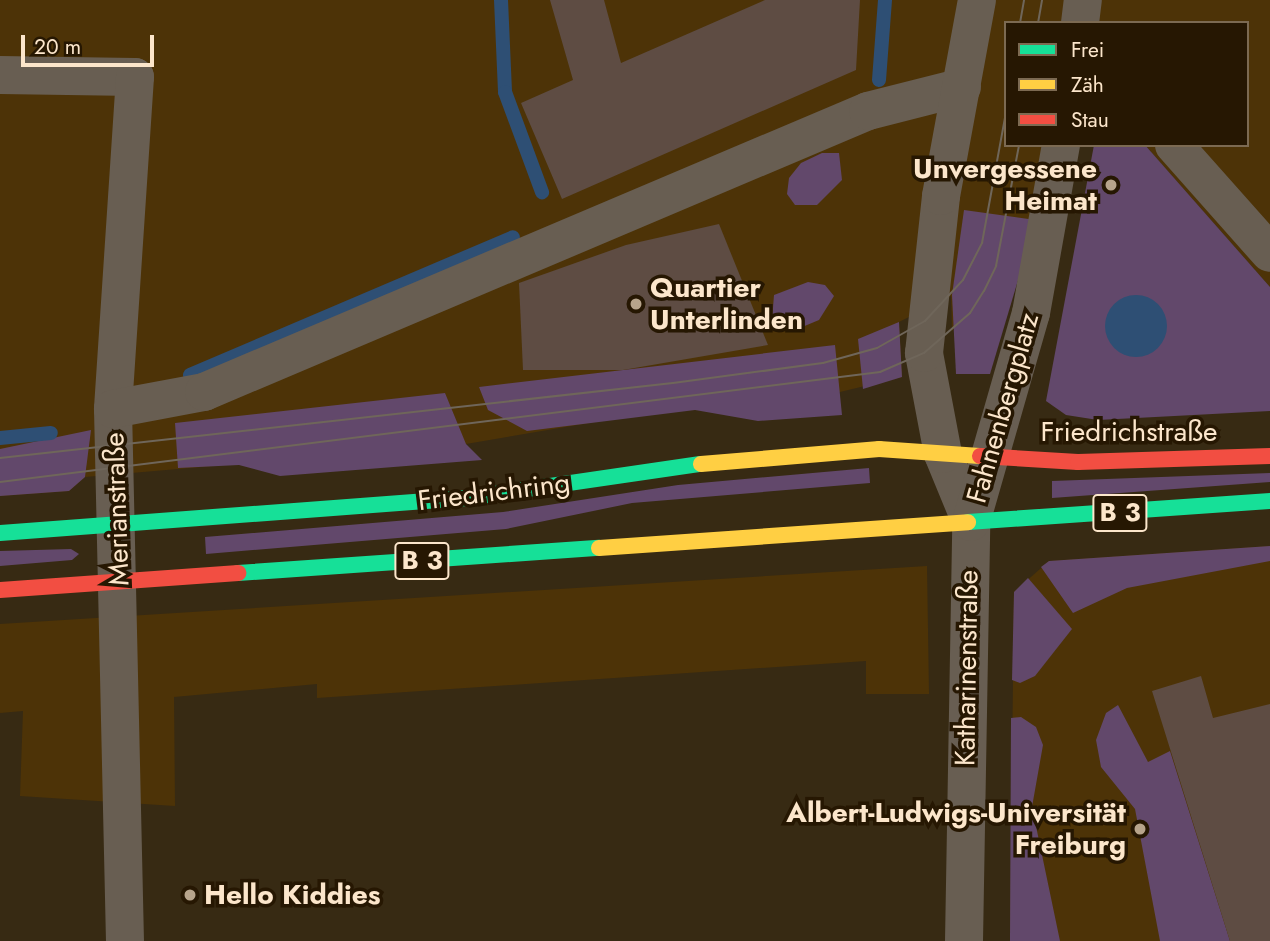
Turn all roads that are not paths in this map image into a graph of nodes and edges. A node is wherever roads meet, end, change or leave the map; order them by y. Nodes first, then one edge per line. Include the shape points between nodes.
1 (977, 0) edge
2 (1083, 0) edge
3 (1080, 21) edge
4 (0, 75) edge
5 (962, 87) junction
6 (1061, 147) edge
7 (1176, 147) edge
8 (1270, 253) edge
9 (113, 409) junction
10 (943, 453) junction
11 (987, 456) junction
12 (1270, 456) edge
13 (1270, 501) edge
14 (971, 522) junction
15 (117, 526) junction
16 (0, 533) edge
17 (120, 583) junction
18 (0, 590) edge
19 (125, 941) edge
20 (964, 941) edge

1 - 5 street, Fahnenbergplatz
2 - 3 street
4 - 9 street, Merianstraße via 135,77
5 - 9 street via 914,95 204,393
5 - 10 street, Fahnenbergplatz via 925,321 924,353
6 - 11 street, Fahnenbergplatz via 1031,313
7 - 8 street
9 - 15 street, Merianstraße
10 - 11 main road, Friedrichring / B 3
10 - 14 street, Fahnenbergplatz
10 - 15 main road, Friedrichring / B 3 via 762,455 467,498
11 - 12 main road, Friedrichstraße / B 3 via 1078,462
11 - 14 street, Fahnenbergplatz
13 - 14 main road, B 3
14 - 17 main road, B 3
14 - 20 street, Katharinenstraße
15 - 16 main road, Friedrichring / B 3
15 - 17 street, Merianstraße
17 - 18 main road, B 3
17 - 19 street, Merianstraße

